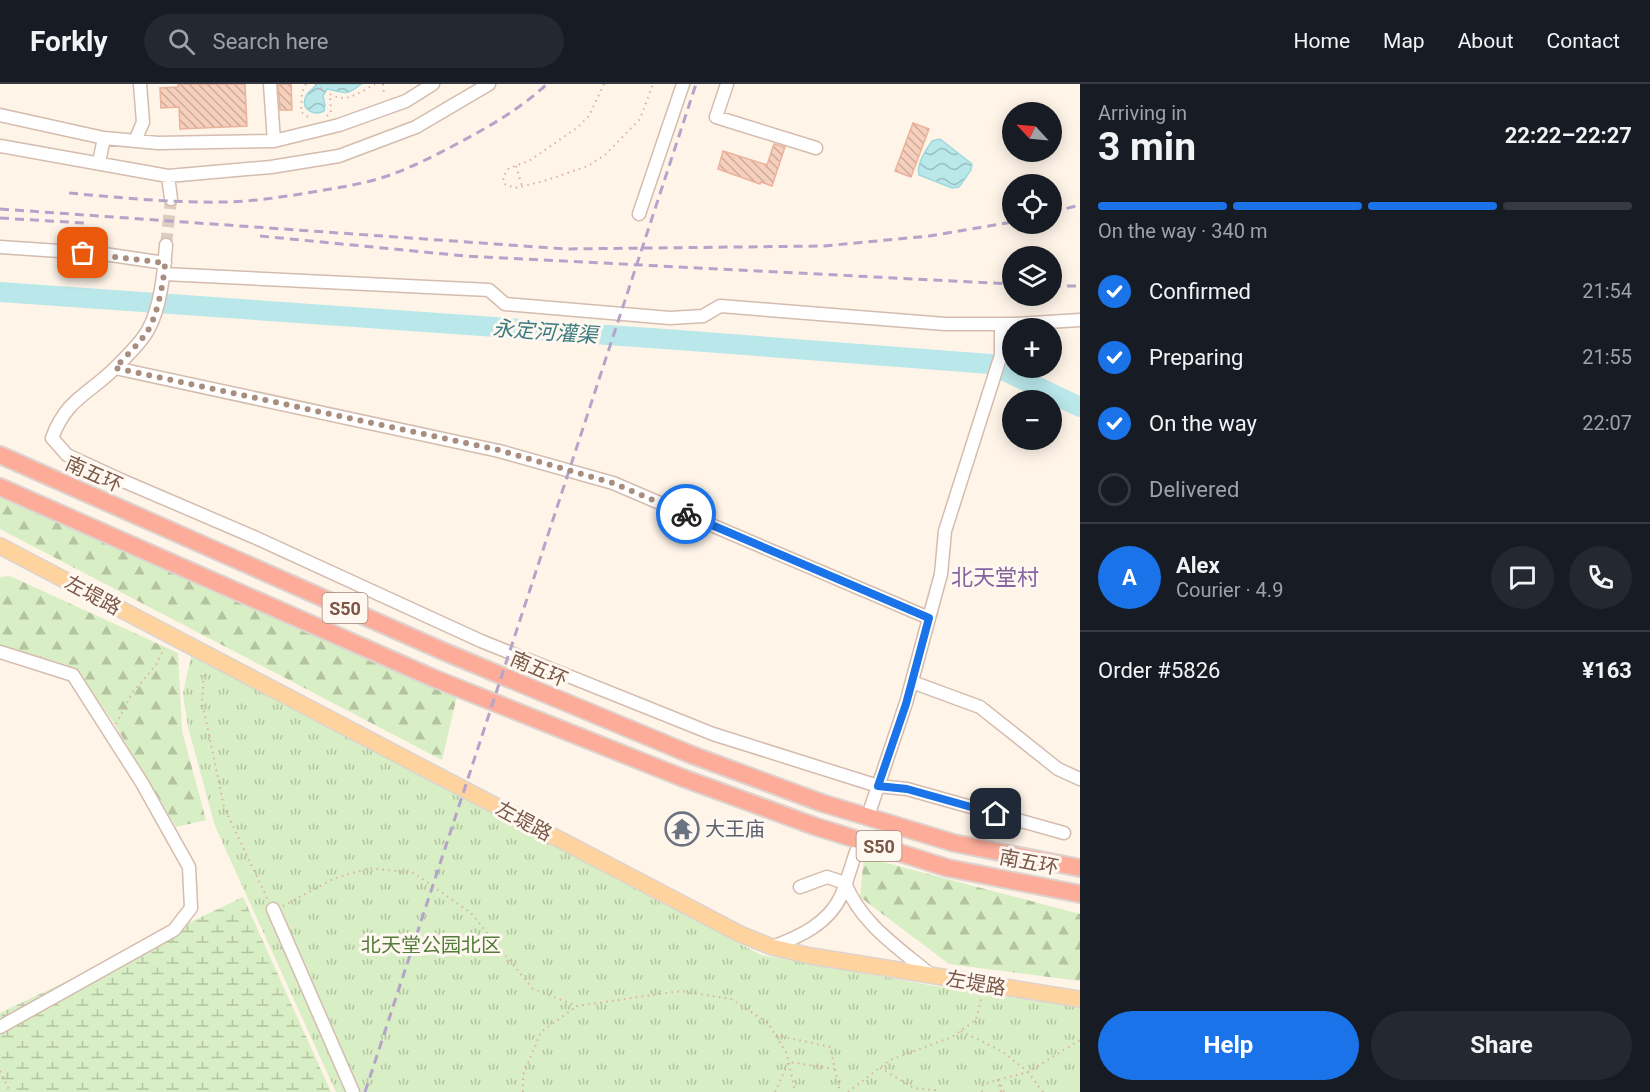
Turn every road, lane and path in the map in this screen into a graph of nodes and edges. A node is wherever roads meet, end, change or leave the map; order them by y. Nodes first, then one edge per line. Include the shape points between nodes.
1 (140, 84) edge
2 (270, 84) edge
3 (306, 84) edge
4 (315, 84) edge
5 (375, 84) edge
6 (433, 84) edge
7 (489, 84) edge
8 (604, 84) edge
9 (653, 84) edge
10 (683, 84) edge
11 (727, 84) edge
12 (328, 94) junction
13 (0, 115) edge
14 (325, 117) dead end
15 (319, 121) dead end
16 (104, 138) junction
17 (135, 141) junction
18 (274, 141) junction
19 (0, 146) edge
20 (816, 148) dead end
21 (99, 162) junction
22 (516, 165) junction
23 (168, 176) junction
24 (522, 186) junction
25 (171, 199) tunnel mouth
26 (639, 214) dead end
27 (166, 245) tunnel mouth
28 (0, 247) edge
29 (164, 270) junction
30 (1080, 320) edge
31 (1001, 324) junction
32 (115, 368) junction
33 (0, 455) edge
34 (0, 488) edge
35 (0, 546) edge
36 (929, 618) junction
37 (166, 642) dead end
38 (0, 652) edge
39 (204, 675) dead end
40 (912, 682) junction
41 (111, 734) junction
42 (1080, 779) edge
43 (878, 786) junction
44 (871, 807) dead end
45 (1064, 832) dead end
46 (856, 852) dead end
47 (1080, 868) edge
48 (845, 883) junction
49 (800, 887) dead end
50 (1080, 894) edge
51 (273, 909) junction
52 (772, 947) junction
53 (932, 975) junction
54 (985, 984) junction
55 (1080, 999) edge
56 (577, 1006) junction
57 (0, 1027) edge
58 (961, 1031) junction
59 (776, 1035) junction
60 (1080, 1040) edge
61 (789, 1062) junction
62 (880, 1068) junction
63 (835, 1069) junction
64 (0, 1071) edge
65 (1028, 1072) junction
66 (998, 1080) junction
67 (914, 1091) edge
68 (10, 1092) edge
69 (353, 1092) edge
70 (523, 1092) edge
71 (775, 1092) edge
72 (795, 1092) edge
73 (840, 1092) edge
74 (848, 1092) edge
75 (935, 1092) edge
76 (982, 1092) edge
77 (1003, 1092) edge
78 (1043, 1092) edge

1 - 17 street via 142,122
2 - 18 street
3 - 15 path via 301,112 308,119
4 - 12 path
5 - 12 path via 351,98
6 - 18 street via 406,101 339,125
7 - 23 street via 416,127 339,156 271,168
8 - 22 path via 590,116 578,128 530,161
9 - 24 path via 640,119 605,155 588,166
10 - 26 street
11 - 20 street via 716,117
12 - 14 path via 331,113
13 - 16 street
16 - 17 street
16 - 21 street
17 - 18 street
19 - 21 street
21 - 23 street
22 - 24 path
22 - 24 path via 502,177 504,184
23 - 25 street
27 - 29 street
28 - 29 street via 104,254
29 - 31 street via 489,290 505,304 670,318 703,316 720,306 945,324
29 - 32 street via 147,333
30 - 31 street
31 - 36 street via 1001,355 945,531 941,574
32 - 36 street via 499,450 613,483
32 - 43 street via 77,397 59,420 52,438 67,455 492,645 712,734
33 - 47 highway, 南五环 / S50 via 445,652 692,755 822,803 954,843
34 - 50 highway, 南五环 / S50 via 433,678 683,778 814,826 948,868
35 - 52 main road, 左堤路 via 709,918
36 - 40 street
37 - 41 path via 156,665 132,693
38 - 41 street via 73,675
39 - 51 path via 201,700 224,807
40 - 42 street via 980,707 1058,769
40 - 43 street
41 - 57 street via 189,867 191,908 174,930
43 - 44 street
43 - 45 street via 907,789
46 - 48 street
48 - 49 street via 827,877
48 - 52 street via 824,920
48 - 53 street via 871,925
51 - 56 path via 333,879 369,868 414,873 471,913 533,989
51 - 69 street
52 - 53 main road, 左堤路
53 - 54 main road, 左堤路
54 - 55 main road, 左堤路
54 - 58 path via 976,1020
56 - 59 path via 680,991 731,999 768,1023
56 - 70 path via 542,1032 523,1075
58 - 62 path via 890,1060
58 - 65 path via 1003,1052
59 - 61 path
59 - 63 path via 830,1047
60 - 65 path
61 - 63 path
61 - 71 path
61 - 72 path
62 - 67 path
62 - 74 path
63 - 73 path
64 - 68 path
65 - 66 path
65 - 78 path
66 - 76 path via 983,1084
66 - 77 path
67 - 75 path

